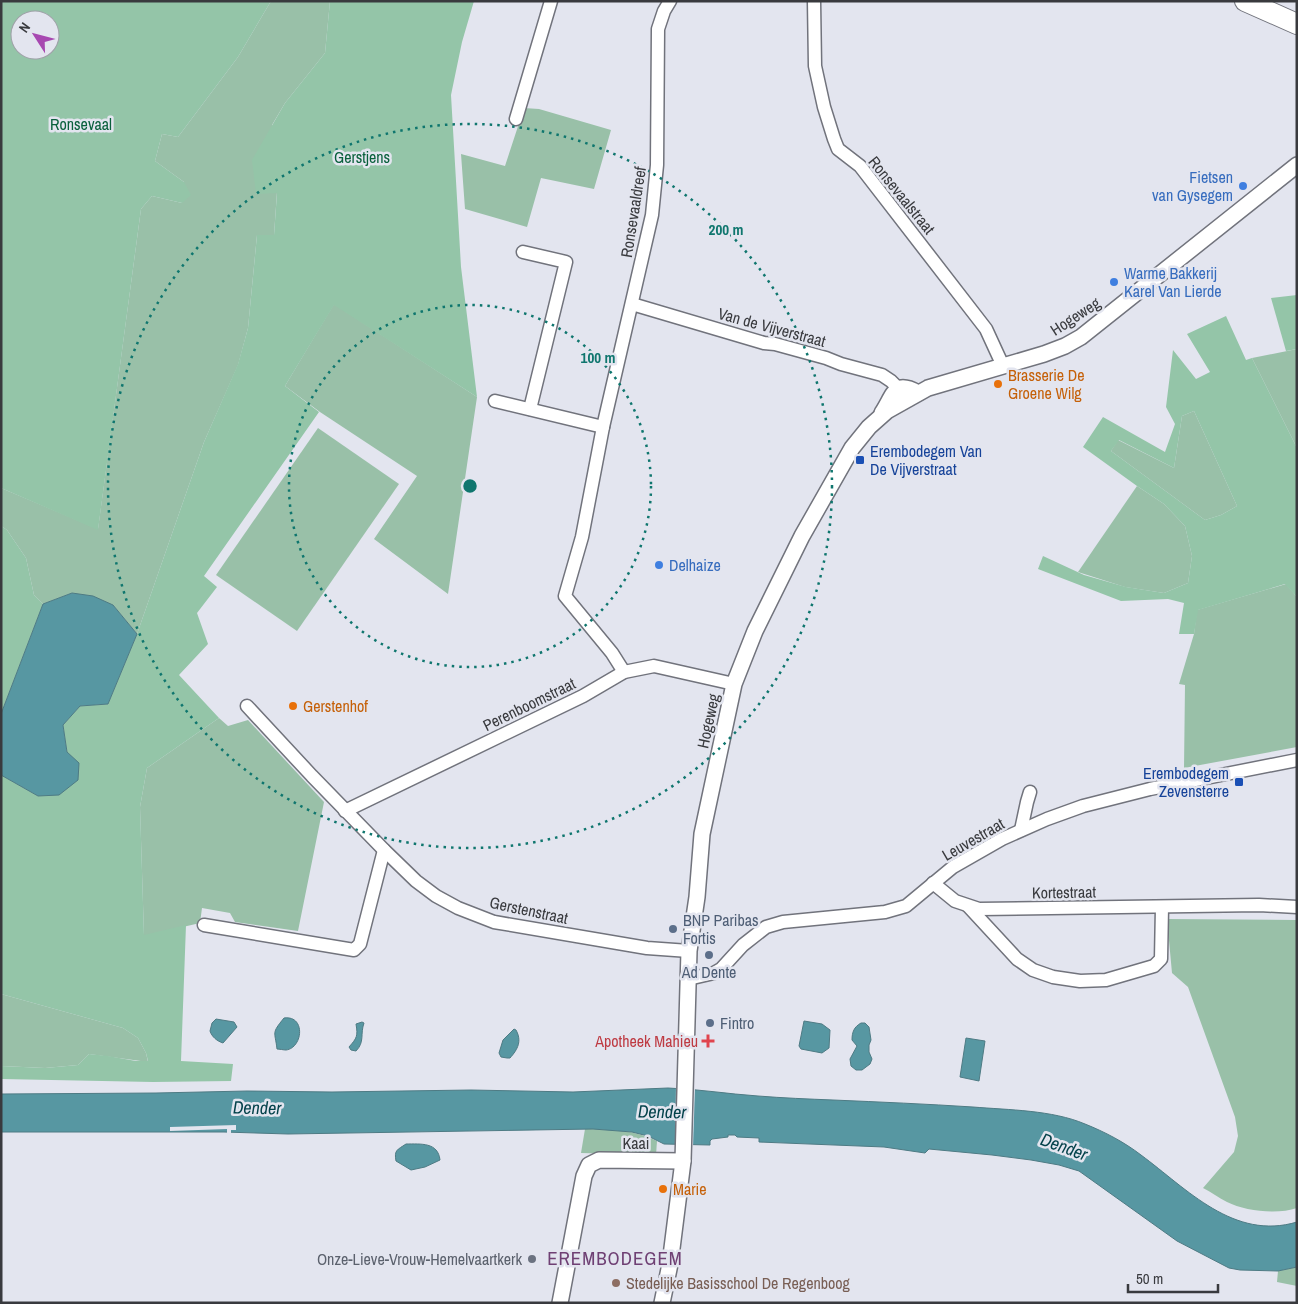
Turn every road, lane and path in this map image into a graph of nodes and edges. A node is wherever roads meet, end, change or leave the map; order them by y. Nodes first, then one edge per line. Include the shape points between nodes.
1 (551, 1) edge
2 (670, 1) edge
3 (814, 1) edge
4 (1245, 1) edge
5 (1297, 24) edge
6 (516, 119) dead end
7 (1297, 165) edge
8 (523, 252) dead end
9 (632, 304) junction
10 (1003, 366) junction
11 (898, 388) junction
12 (918, 393) junction
13 (495, 401) dead end
14 (530, 409) junction
15 (879, 418) junction
16 (602, 427) junction
17 (624, 672) junction
18 (734, 684) junction
19 (247, 706) dead end
20 (1297, 760) edge
21 (1030, 792) dead end
22 (345, 811) junction
23 (1021, 830) junction
24 (384, 850) junction
25 (933, 883) junction
26 (968, 906) junction
27 (1162, 907) junction
28 (1297, 907) edge
29 (204, 925) dead end
30 (689, 951) junction
31 (688, 979) junction
32 (684, 1155) junction
33 (560, 1303) edge
34 (662, 1303) edge

1 - 6 street
2 - 9 street, Ronsevaaldreef via 658,29 657,165 652,215
3 - 10 street, Ronsevaalstraat via 815,66 838,149 860,166 986,329
4 - 5 main road
7 - 10 street, Hogeweg via 1080,337 1044,354
8 - 14 street via 566,262
9 - 11 street, Van de Vijverstraat via 882,375
9 - 16 street, Ronsevaaldreef
10 - 12 street, Hogeweg
11 - 12 street via 905,387
11 - 15 street, Hogeweg
12 - 15 street, Hogeweg
13 - 14 street
14 - 16 street
15 - 18 street, Hogeweg via 852,448 802,536 754,631
16 - 17 street, Ronsevaaldreef via 582,537 565,596
17 - 18 street, Perenboomstraat via 654,666
17 - 22 street, Perenboomstraat via 583,696
18 - 30 street, Hogeweg via 702,834
19 - 22 street, Gerstenstraat
20 - 23 street, Leuvestraat via 1150,789 1083,806
21 - 23 street
22 - 24 street, Gerstenstraat
23 - 25 street, Leuvestraat via 953,867
24 - 29 street via 360,944 354,950
24 - 30 street, Gerstenstraat via 436,896 494,922 647,948
25 - 26 street, Kortestraat via 955,901
25 - 31 street, Leuvestraat via 906,906 885,912 783,922 766,928 744,944 721,969
26 - 27 street, Kortestraat via 979,909
26 - 27 street, Kortestraat via 1016,959 1053,977 1080,981 1106,980 1154,966 1161,959
27 - 28 street, Kortestraat
30 - 31 street, Hogeweg
31 - 32 street, Hogeweg
32 - 33 street, Kaai via 599,1160 589,1164
32 - 34 street, Hogeweg

